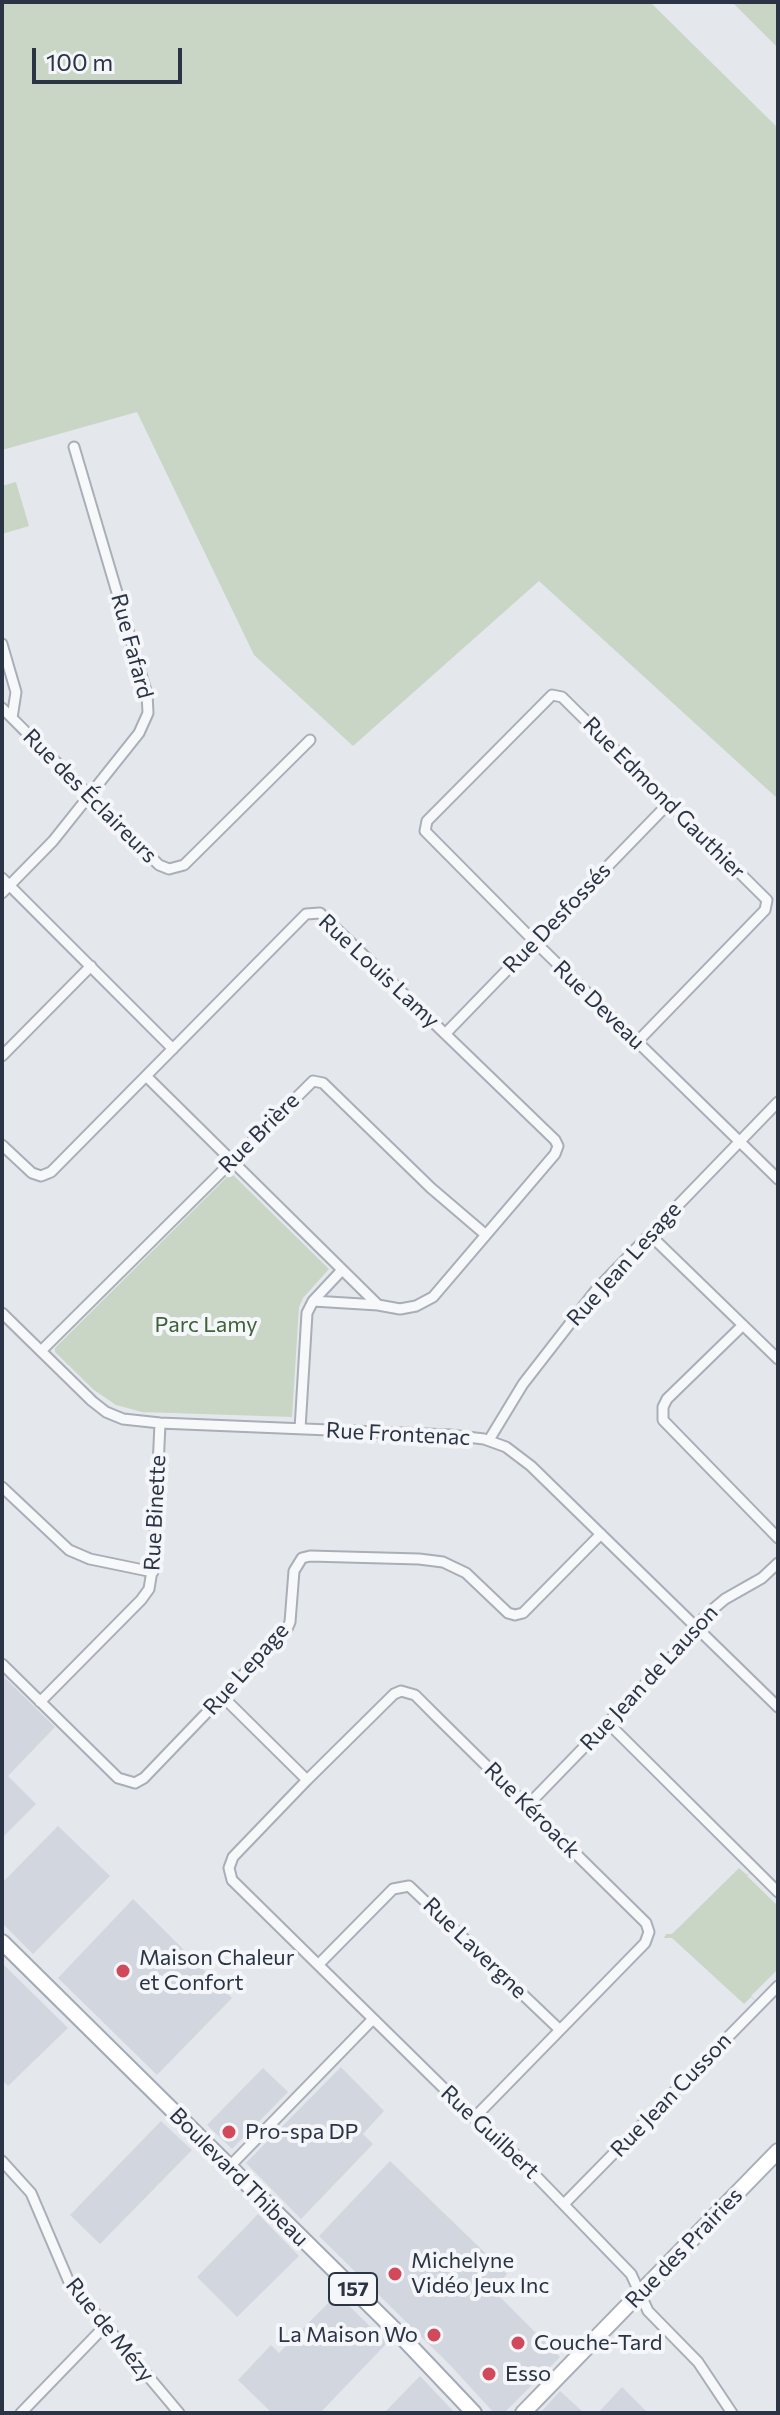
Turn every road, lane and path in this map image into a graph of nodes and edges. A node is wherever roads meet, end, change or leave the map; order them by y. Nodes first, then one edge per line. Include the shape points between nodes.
1 (74, 447) dead end
2 (2, 644) edge
3 (2, 708) edge
4 (12, 718) junction
5 (310, 740) dead end
6 (88, 795) junction
7 (668, 804) junction
8 (424, 827) joint
9 (5, 886) edge
10 (534, 941) junction
11 (91, 966) junction
12 (446, 1033) junction
13 (637, 1042) junction
14 (173, 1049) junction
15 (2, 1056) edge
16 (146, 1076) junction
17 (778, 1102) edge
18 (739, 1141) junction
19 (2, 1145) edge
20 (232, 1160) junction
21 (778, 1179) edge
22 (649, 1234) junction
23 (486, 1235) junction
24 (342, 1270) junction
25 (313, 1301) junction
26 (378, 1305) junction
27 (2, 1313) edge
28 (743, 1325) junction
29 (41, 1351) junction
30 (778, 1359) edge
31 (160, 1423) junction
32 (300, 1429) junction
33 (489, 1440) junction
34 (2, 1487) edge
35 (601, 1534) junction
36 (778, 1538) edge
37 (778, 1563) edge
38 (153, 1572) junction
39 (696, 1629) junction
40 (2, 1664) edge
41 (223, 1697) junction
42 (40, 1702) junction
43 (778, 1707) edge
44 (608, 1723) junction
45 (307, 1780) junction
46 (528, 1805) junction
47 (229, 1868) joint
48 (778, 1892) edge
49 (2, 1942) edge
50 (319, 1964) junction
51 (778, 1986) edge
52 (373, 2019) junction
53 (560, 2030) junction
54 (474, 2118) junction
55 (778, 2151) edge
56 (2, 2161) edge
57 (230, 2166) junction
58 (564, 2204) junction
59 (640, 2293) junction
60 (105, 2326) junction
61 (21, 2413) edge
62 (179, 2413) edge
63 (474, 2413) edge
64 (523, 2413) edge
65 (732, 2413) edge

1 - 6 street, Rue Fafard via 148,701 143,727
2 - 4 street, Rue des Éclaireurs via 16,692
3 - 4 street, Rue des Éclaireurs
4 - 6 street, Rue des Éclaireurs
5 - 6 street, Rue des Éclaireurs via 174,869 159,865
6 - 9 street, Rue Fafard via 53,841
7 - 8 street, Rue Edmond Gauthier via 555,694
7 - 10 street, Rue Desfossés
7 - 13 street, Rue Edmond Gauthier via 767,903
8 - 10 street, Rue Deveau
9 - 11 street
10 - 12 street, Rue Desfossés
10 - 13 street, Rue Deveau
11 - 14 street
11 - 15 street
12 - 14 street, Rue Louis Lamy via 324,915 313,911
12 - 23 street, Rue Louis Lamy via 558,1146
13 - 18 street, Rue Deveau
14 - 16 street, Rue Louis Lamy
16 - 19 street, Rue Louis Lamy via 49,1174 29,1172
16 - 20 street
17 - 18 street, Rue Jean Lesage
18 - 21 street, Rue Deveau
18 - 22 street, Rue Jean Lesage
20 - 23 street, Rue Brière via 310,1083 320,1081
20 - 24 street
20 - 29 street, Rue Brière
22 - 28 street
22 - 33 street, Rue Jean Lesage via 533,1370
23 - 26 street, Rue Louis Lamy via 433,1297 406,1309
24 - 25 street
24 - 26 street
25 - 26 street, Rue Louis Lamy
25 - 32 street via 306,1319
27 - 29 street, Rue Frontenac
28 - 30 street
28 - 36 street via 667,1399 663,1420
29 - 31 street, Rue Frontenac via 106,1412
31 - 32 street, Rue Frontenac
31 - 38 street, Rue Binette
32 - 33 street, Rue Frontenac
33 - 35 street, Rue Frontenac via 523,1458
34 - 38 street via 69,1550
35 - 39 street, Rue Frontenac
35 - 41 street, Rue Lepage via 523,1613 515,1615 466,1573 443,1562 302,1558 294,1571 289,1626
37 - 39 street, Rue Jean de Lauson via 717,1605
38 - 42 street, Rue Binette via 141,1600
39 - 43 street, Rue Frontenac
39 - 44 street, Rue Jean de Lauson
40 - 42 street, Rue Lepage
41 - 42 street, Rue Lepage via 144,1778 130,1783 118,1778
41 - 45 street
44 - 46 street, Rue Jean de Lauson
44 - 48 street
45 - 46 street, Rue Kéroack via 394,1694 405,1691
45 - 47 street, Rue Kéroack via 233,1857
46 - 53 street, Rue Kéroack via 646,1923 649,1932 645,1943
47 - 50 street, Rue Guilbert via 232,1880
49 - 57 main road, Boulevard Thibeau / 157
50 - 52 street, Rue Guilbert
50 - 53 street, Rue Lavergne via 393,1889 409,1886
51 - 58 street, Rue Jean Cusson
52 - 54 street, Rue Guilbert
52 - 57 street
53 - 54 street, Rue Kéroack
54 - 58 street, Rue Guilbert
55 - 59 main road, Rue des Prairies
56 - 60 street, Rue de Mézy via 31,2193 65,2275
57 - 63 main road, Boulevard Thibeau / 157
58 - 59 street, Rue Guilbert via 631,2274
59 - 64 main road, Rue des Prairies
59 - 65 street, Rue Guilbert via 648,2311 691,2353
60 - 61 street
60 - 62 street, Rue de Mézy

